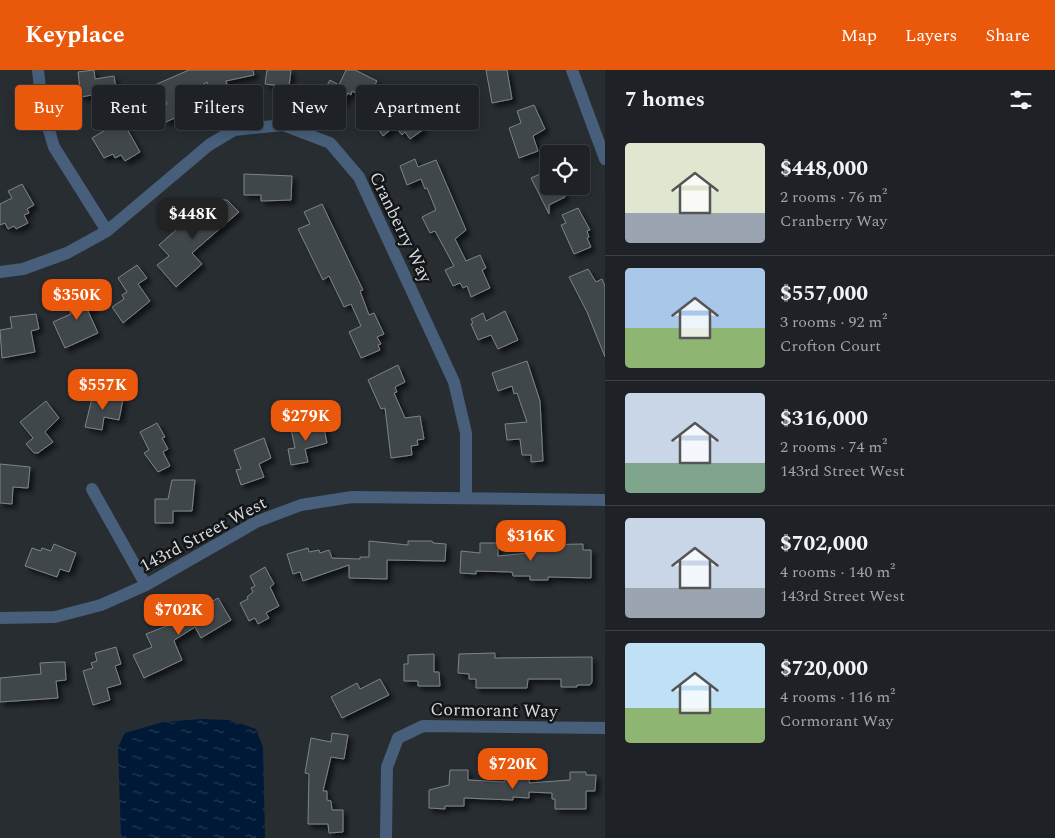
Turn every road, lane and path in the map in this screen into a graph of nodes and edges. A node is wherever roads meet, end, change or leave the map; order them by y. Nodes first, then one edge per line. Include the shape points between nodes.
1 (38, 70) edge
2 (572, 70) edge
3 (605, 159) edge
4 (107, 231) junction
5 (0, 272) edge
6 (92, 489) dead end
7 (466, 498) junction
8 (605, 500) edge
9 (146, 585) junction
10 (0, 618) edge
11 (605, 728) edge
12 (386, 838) edge

1 - 4 street via 42,107 54,147
2 - 3 street
4 - 5 street, Cranberry Way via 68,253
4 - 7 street, Cranberry Way via 209,145 234,130 283,125 330,143 359,177 454,382 466,433
6 - 9 street
7 - 8 street, 143rd Street West
7 - 9 street, 143rd Street West via 352,497 301,505 256,522
9 - 10 street, 143rd Street West via 101,606 55,617
11 - 12 street, Cormorant Way via 423,726 398,738 387,767

